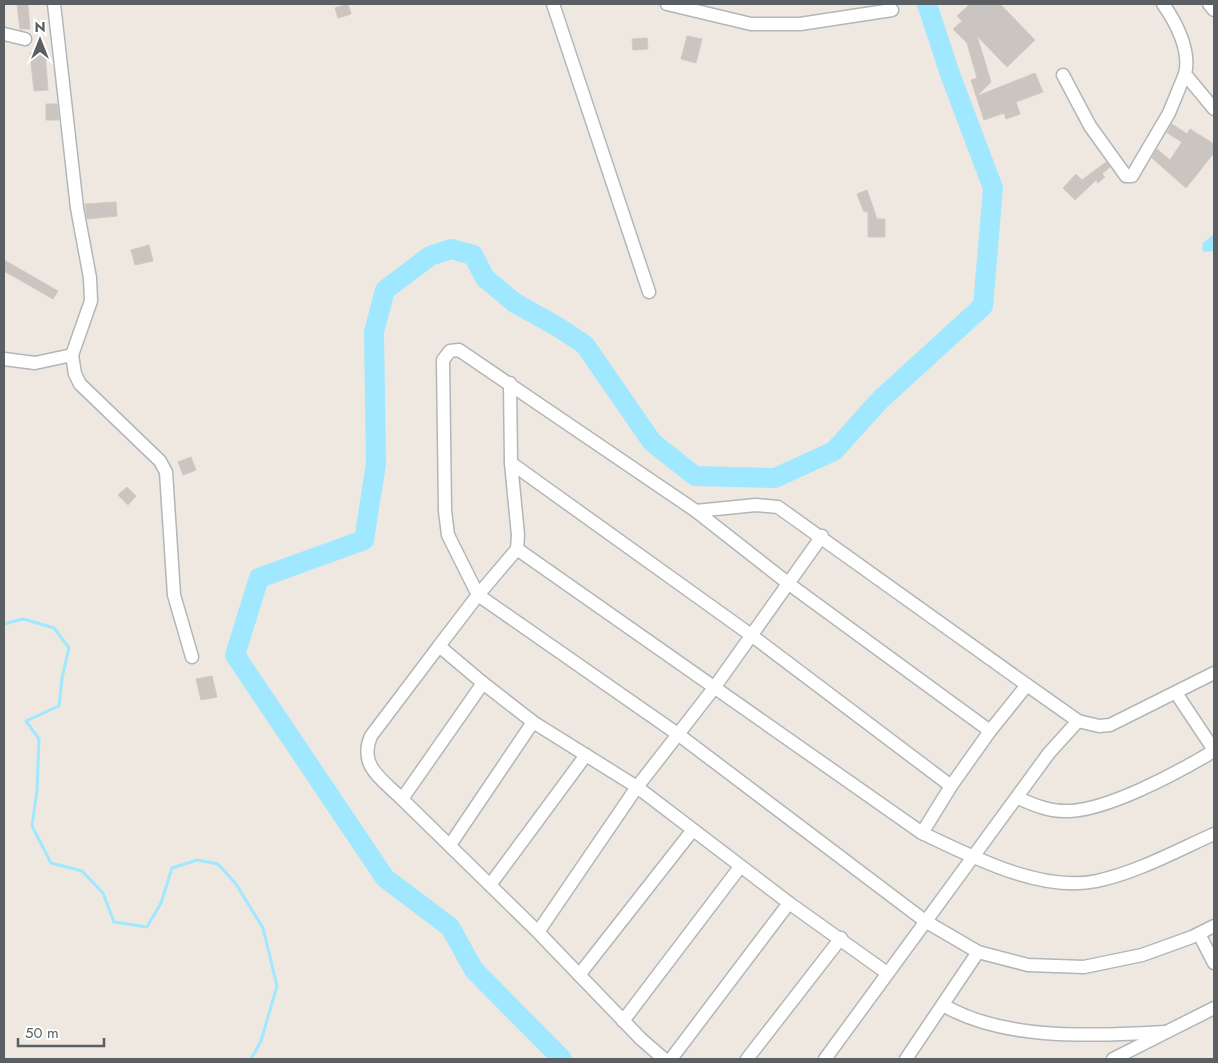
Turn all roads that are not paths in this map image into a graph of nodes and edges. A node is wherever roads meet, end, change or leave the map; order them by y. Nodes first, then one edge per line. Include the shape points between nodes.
1 (54, 4) edge
2 (553, 4) edge
3 (667, 4) edge
4 (1163, 4) edge
5 (1210, 4) edge
6 (892, 10) dead end
7 (1214, 10) edge
8 (4, 34) edge
9 (26, 39) dead end
10 (1185, 74) junction
11 (1063, 75) dead end
12 (1214, 109) edge
13 (649, 292) dead end
14 (72, 355) junction
15 (4, 359) edge
16 (510, 383) junction
17 (511, 463) junction
18 (696, 511) junction
19 (822, 536) junction
20 (517, 549) junction
21 (790, 584) junction
22 (478, 595) junction
23 (751, 635) junction
24 (439, 646) junction
25 (192, 657) dead end
26 (1214, 673) edge
27 (483, 683) junction
28 (1027, 685) junction
29 (714, 688) junction
30 (1176, 693) junction
31 (1078, 720) junction
32 (533, 722) junction
33 (990, 731) junction
34 (679, 735) junction
35 (1214, 750) edge
36 (586, 756) junction
37 (951, 786) junction
38 (637, 787) junction
39 (1018, 798) junction
40 (402, 799) junction
41 (692, 831) junction
42 (922, 833) junction
43 (1214, 834) edge
44 (450, 845) junction
45 (973, 858) junction
46 (740, 867) junction
47 (490, 885) junction
48 (789, 903) junction
49 (925, 920) junction
50 (1214, 926) edge
51 (538, 932) junction
52 (1199, 934) junction
53 (841, 938) junction
54 (978, 952) junction
55 (1214, 963) edge
56 (887, 973) junction
57 (579, 975) junction
58 (943, 1005) junction
59 (1214, 1008) edge
60 (623, 1021) junction
61 (1166, 1032) junction
62 (664, 1059) edge
63 (671, 1059) edge
64 (747, 1059) edge
65 (825, 1059) edge
66 (906, 1059) edge
67 (1113, 1059) edge

1 - 14 street via 77,208 90,278 91,301
2 - 13 street
3 - 6 street via 751,24 800,24
4 - 10 street via 1183,43 1187,63
5 - 7 street
8 - 9 street
10 - 11 street via 1170,113 1132,176 1126,176 1090,126
10 - 12 street
14 - 15 street via 35,363
14 - 25 street via 80,384 160,461 166,472 174,595
16 - 17 street
16 - 18 street
16 - 22 street via 459,350 450,351 442,360 448,535
17 - 20 street
17 - 23 street
18 - 19 street via 756,505 778,507
18 - 21 street
19 - 21 street
19 - 28 street
20 - 22 street
20 - 29 street
21 - 23 street
21 - 33 street
22 - 24 street
22 - 34 street
23 - 29 street
23 - 37 street
24 - 27 street
24 - 40 street via 366,747 366,757 373,771
26 - 30 street
27 - 32 street
27 - 40 street
28 - 31 street
28 - 33 street
29 - 34 street
29 - 42 street
30 - 31 street via 1110,726
30 - 35 street
31 - 39 street via 1049,753
32 - 36 street
32 - 44 street
33 - 37 street
34 - 38 street
34 - 49 street
35 - 39 street via 1194,763 1100,807 1068,812 1040,808
36 - 38 street
36 - 47 street
37 - 42 street
38 - 41 street
38 - 51 street
39 - 45 street
40 - 44 street
41 - 46 street
41 - 57 street
42 - 45 street
43 - 45 street via 1141,867 1096,881 1058,882 1022,876
44 - 47 street
45 - 49 street
46 - 48 street
46 - 60 street
47 - 51 street
48 - 53 street
48 - 63 street
49 - 54 street
49 - 56 street
50 - 52 street
51 - 57 street
52 - 54 street via 1142,955 1084,968 1028,965
52 - 55 street
53 - 56 street
53 - 64 street
54 - 58 street
56 - 65 street
57 - 60 street
58 - 61 street via 964,1018 1002,1029 1099,1035
58 - 66 street
59 - 61 street
60 - 62 street
61 - 67 street

